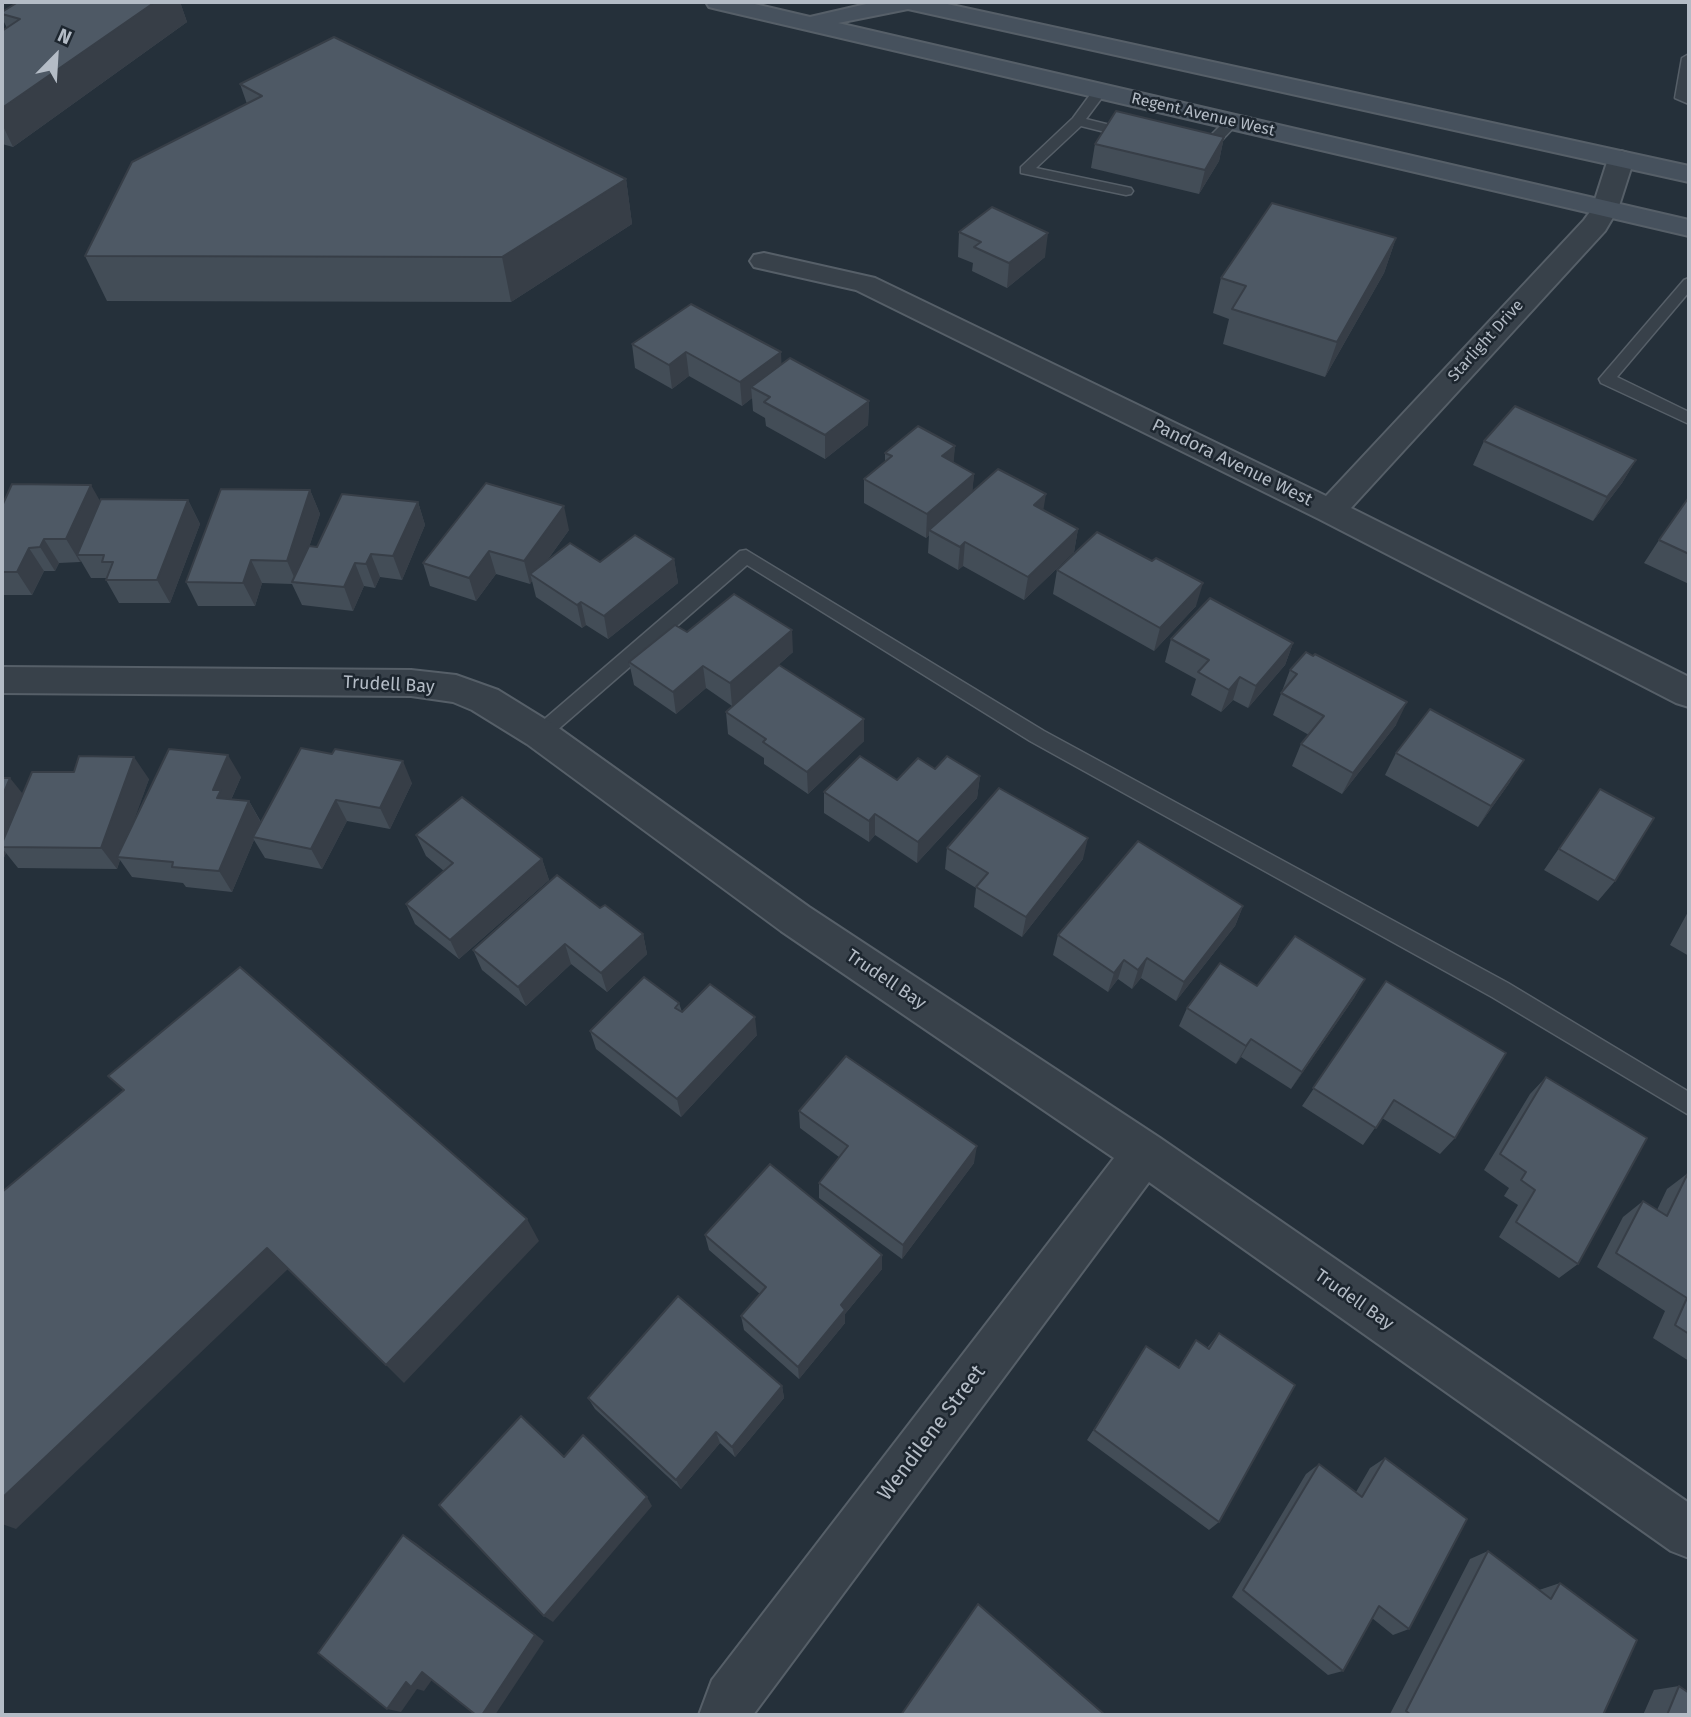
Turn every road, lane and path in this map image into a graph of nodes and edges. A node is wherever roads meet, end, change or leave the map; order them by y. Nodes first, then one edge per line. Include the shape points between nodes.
1 (717, 2) edge
2 (908, 2) edge
3 (807, 23) junction
4 (1689, 58) edge
5 (1100, 91) junction
6 (1689, 100) edge
7 (1078, 121) junction
8 (1231, 122) junction
9 (1144, 137) edge
10 (1184, 146) edge
11 (1621, 159) junction
12 (1689, 174) edge
13 (1126, 191) dead end
14 (1605, 209) junction
15 (1689, 228) edge
16 (764, 261) dead end
17 (1689, 283) edge
18 (1689, 419) edge
19 (1330, 511) junction
20 (2, 680) edge
21 (1689, 693) edge
22 (540, 734) junction
23 (1689, 1104) edge
24 (1144, 1153) junction
25 (1689, 1533) edge
26 (726, 1715) edge

1 - 3 main road, Regent Avenue West
2 - 3 main road
2 - 11 main road
3 - 5 main road, Regent Avenue West
4 - 6 lane via 1682,98
5 - 7 lane
5 - 8 main road, Regent Avenue West
7 - 9 lane
7 - 13 lane via 1026,170
8 - 10 lane via 1198,150
8 - 14 main road, Regent Avenue West
11 - 12 main road
11 - 14 street, Starlight Drive
14 - 15 main road, Regent Avenue West
14 - 19 street, Starlight Drive
16 - 19 street, Pandora Avenue West via 865,284
17 - 18 lane via 1607,379
19 - 21 street, Pandora Avenue West
20 - 22 street, Trudell Bay via 411,683 456,689 485,700
22 - 23 lane via 746,556 1037,736 1500,990
22 - 24 street, Trudell Bay via 794,919
24 - 25 street, Trudell Bay
24 - 26 street, Wendilene Street via 731,1699

